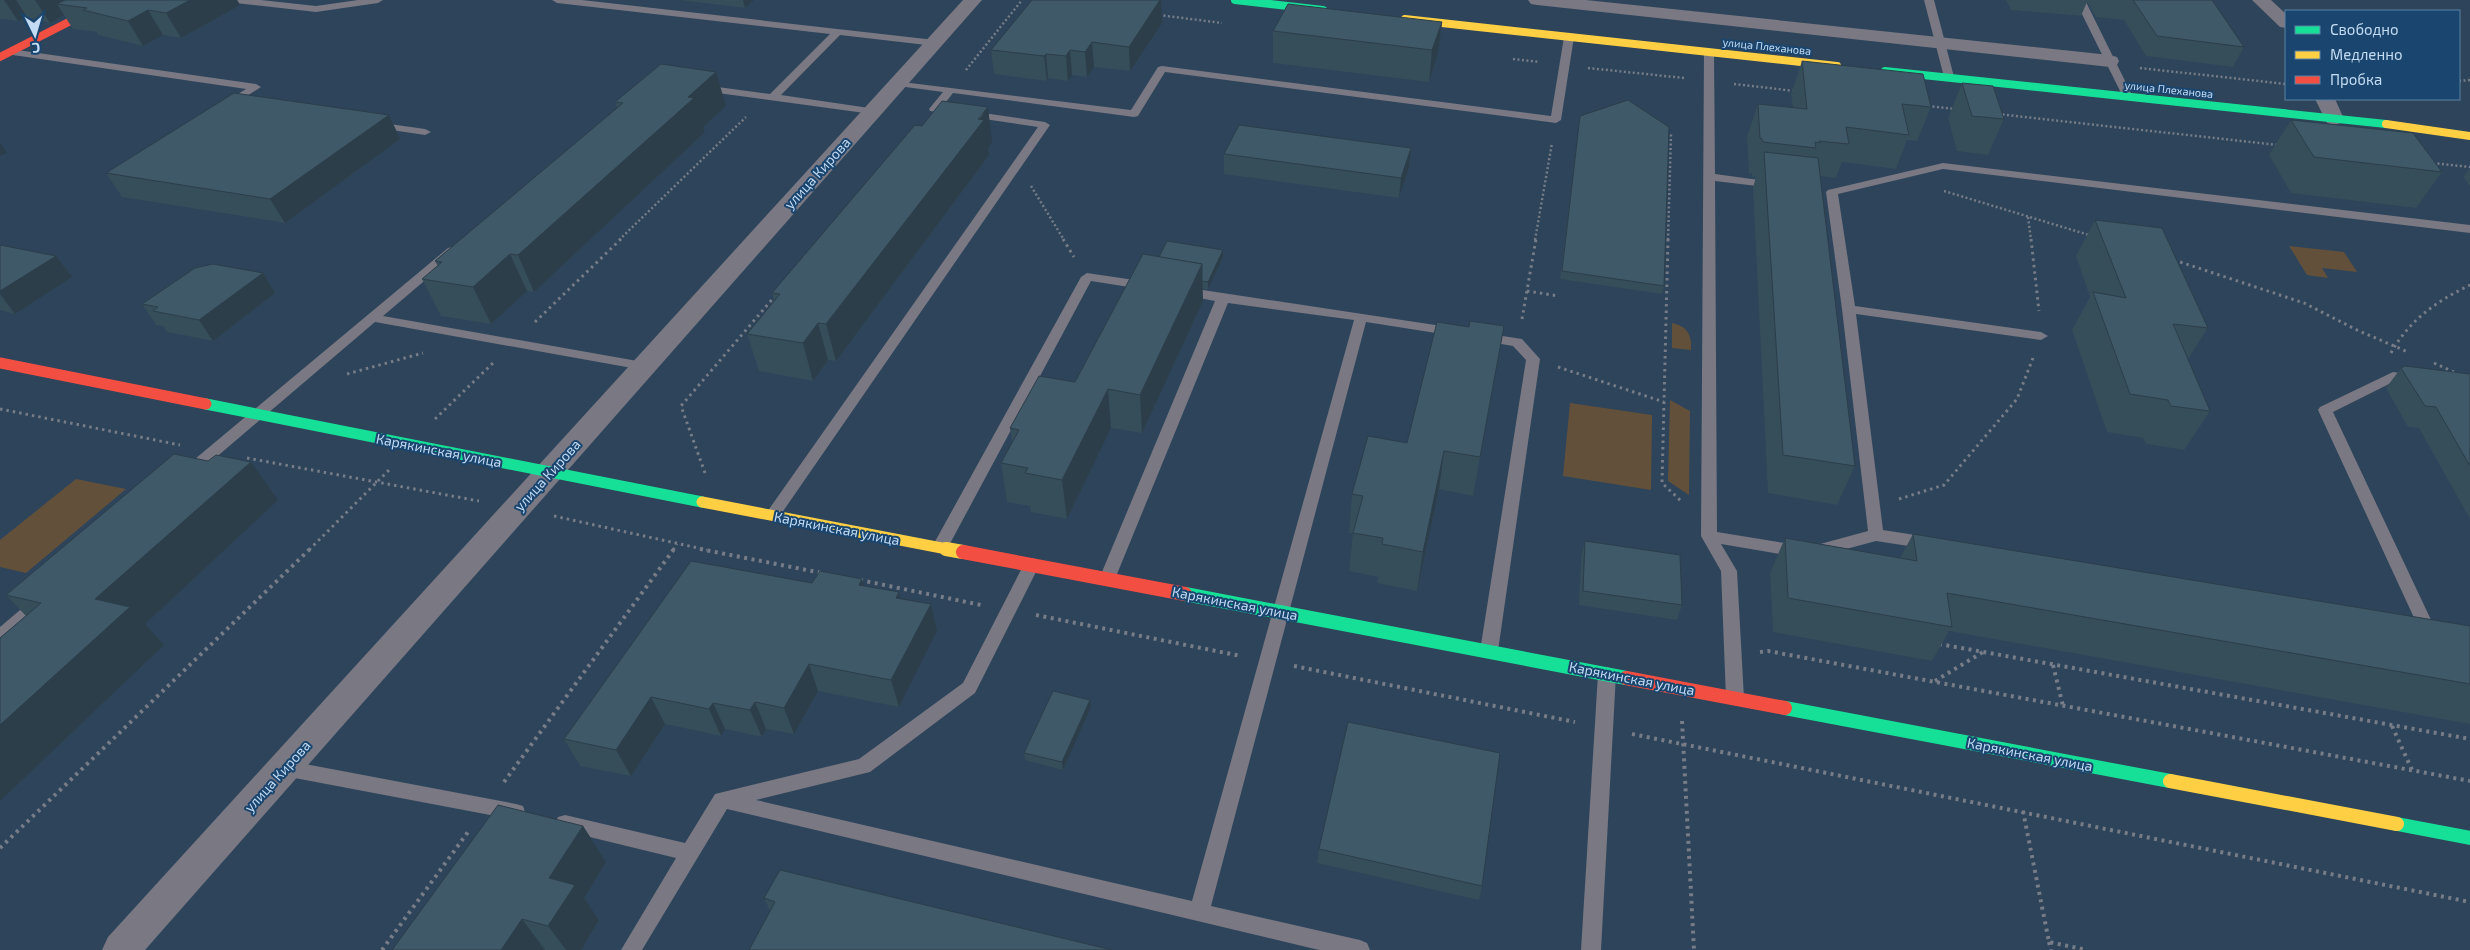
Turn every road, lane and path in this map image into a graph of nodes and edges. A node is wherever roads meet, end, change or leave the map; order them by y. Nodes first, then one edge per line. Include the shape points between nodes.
1 (112, 0) edge
2 (235, 0) edge
3 (378, 0) edge
4 (557, 0) edge
5 (974, 0) edge
6 (1022, 0) edge
7 (1235, 0) edge
8 (1537, 0) edge
9 (1928, 0) edge
10 (2080, 0) edge
11 (2261, 0) edge
12 (1333, 11) edge
13 (1392, 18) edge
14 (2285, 22) edge
15 (838, 32) junction
16 (1569, 37) junction
17 (935, 43) junction
18 (1939, 43) junction
19 (6, 51) edge
20 (1709, 52) junction
21 (2111, 63) junction
22 (1852, 67) edge
23 (1872, 69) edge
24 (1949, 77) junction
25 (898, 83) junction
26 (2285, 84) edge
27 (691, 87) edge
28 (950, 90) junction
29 (769, 97) junction
30 (2128, 97) junction
31 (2325, 100) edge
32 (248, 107) edge
33 (872, 112) junction
34 (2334, 119) junction
35 (1556, 120) junction
36 (366, 124) edge
37 (2385, 124) junction
38 (2470, 124) edge
39 (425, 132) dead end
40 (1671, 134) edge
41 (2470, 136) edge
42 (2427, 162) edge
43 (1018, 163) junction
44 (2431, 168) edge
45 (1709, 177) junction
46 (1898, 177) junction
47 (1785, 186) edge
48 (2028, 218) junction
49 (2470, 229) edge
50 (2096, 237) dead end
51 (464, 241) edge
52 (2172, 259) edge
53 (1087, 277) junction
54 (2470, 285) edge
55 (1527, 291) junction
56 (776, 295) edge
57 (1559, 296) dead end
58 (1223, 298) junction
59 (1849, 309) junction
60 (1361, 317) junction
61 (373, 318) junction
62 (2041, 336) junction
63 (479, 337) junction
64 (1517, 342) junction
65 (514, 343) junction
66 (2394, 346) junction
67 (2411, 353) dead end
68 (1533, 359) junction
69 (2428, 361) dead end
70 (0, 363) edge
71 (643, 366) junction
72 (2462, 375) edge
73 (339, 377) dead end
74 (2382, 382) junction
75 (2432, 382) edge
76 (1664, 402) junction
77 (0, 409) edge
78 (257, 415) junction
79 (410, 445) junction
80 (212, 451) junction
81 (549, 472) junction
82 (706, 476) dead end
83 (378, 483) junction
84 (175, 484) edge
85 (1683, 506) dead end
86 (1872, 507) junction
87 (517, 508) junction
88 (772, 516) junction
89 (1876, 535) junction
90 (1709, 536) junction
91 (678, 544) junction
92 (1944, 546) edge
93 (940, 547) junction
94 (1032, 564) junction
95 (823, 573) edge
96 (853, 579) edge
97 (1107, 579) junction
98 (49, 594) edge
99 (1008, 610) junction
100 (1280, 612) junction
101 (2404, 619) edge
102 (2424, 622) junction
103 (2442, 626) edge
104 (0, 637) edge
105 (1936, 643) edge
106 (1489, 651) junction
107 (1984, 652) junction
108 (1733, 655) junction
109 (1267, 661) junction
110 (2053, 664) junction
111 (1607, 674) junction
112 (1934, 682) junction
113 (1682, 688) junction
114 (1735, 698) junction
115 (2063, 706) junction
116 (2392, 725) junction
117 (1603, 728) junction
118 (2470, 739) edge
119 (1682, 743) junction
120 (284, 768) junction
121 (2413, 771) junction
122 (2470, 781) edge
123 (722, 800) junction
124 (488, 805) junction
125 (2023, 811) junction
126 (2470, 838) edge
127 (0, 848) edge
128 (690, 853) junction
129 (2470, 902) edge
130 (1199, 912) junction
131 (2049, 942) junction
132 (121, 950) edge
133 (382, 950) edge
134 (631, 950) edge
135 (1360, 950) edge
136 (1591, 950) edge
137 (1694, 950) edge
138 (2051, 950) edge
139 (2087, 950) edge

1 - 19 street
2 - 3 lane via 316,9
4 - 15 lane
5 - 17 street, улица Кирова
6 - 28 path
7 - 12 street
8 - 18 street
9 - 18 lane
10 - 21 lane
11 - 14 street
13 - 16 street, улица Плеханова
15 - 17 lane
15 - 29 lane
16 - 20 street, улица Плеханова
16 - 35 lane
17 - 25 street, улица Кирова
18 - 21 street
18 - 24 lane
19 - 32 lane via 256,87 228,104
20 - 22 street, улица Плеханова
20 - 45 lane
21 - 26 path
21 - 30 lane
23 - 24 street, улица Плеханова
24 - 30 street, улица Плеханова
25 - 28 lane
25 - 33 street, улица Кирова
27 - 29 lane
28 - 35 lane via 1134,114 1162,69
28 - 43 lane via 934,110 1045,125
29 - 33 lane
29 - 65 path
30 - 34 street, улица Плеханова
31 - 34 street
33 - 71 street, улица Кирова
34 - 37 street, улица Плеханова
35 - 55 path
36 - 39 lane
37 - 38 street, улица Плеханова
37 - 41 street, улица Плеханова
40 - 76 path
42 - 44 path
43 - 53 path
43 - 88 lane
45 - 47 lane
45 - 90 lane
46 - 48 path
46 - 49 lane via 1943,166
46 - 59 lane via 1827,192
48 - 50 path
48 - 62 path
51 - 61 lane
52 - 66 path via 2304,303
53 - 58 lane
53 - 93 lane
54 - 66 path via 2420,314
55 - 57 path
55 - 64 path
56 - 82 path via 681,406
58 - 60 lane
58 - 97 lane
59 - 62 lane
59 - 86 lane
60 - 64 lane
60 - 100 lane
61 - 63 lane
61 - 78 lane
62 - 86 path via 2017,400 1944,485
63 - 65 lane
63 - 73 path
64 - 68 lane
65 - 71 lane
65 - 79 path
66 - 67 path
66 - 74 path
68 - 76 path
68 - 106 lane
69 - 72 path
70 - 78 street, Карякинская улица
71 - 81 street, улица Кирова
74 - 75 lane via 2393,376
74 - 102 lane via 2325,410
76 - 85 path via 1662,483 1680,498
77 - 80 path
78 - 79 street, Карякинская улица
78 - 80 lane
79 - 81 street, Карякинская улица
79 - 83 path
80 - 83 path
80 - 84 lane
81 - 87 street, улица Кирова
81 - 88 street, Карякинская улица
83 - 87 path
83 - 127 path
86 - 89 lane
87 - 91 path
87 - 120 street, улица Кирова
88 - 93 street, Карякинская улица
89 - 90 lane via 1809,553
89 - 92 lane
90 - 108 lane via 1729,571
91 - 95 path
91 - 124 path
93 - 94 street, Карякинская улица
94 - 97 street, Карякинская улица
94 - 99 lane
96 - 99 path
97 - 100 street, Карякинская улица
98 - 104 lane
99 - 109 path
99 - 123 lane via 968,688 864,766
100 - 106 street, Карякинская улица
100 - 109 lane
101 - 102 lane
102 - 103 lane
105 - 107 path
106 - 111 street, Карякинская улица
107 - 110 path
107 - 112 path
108 - 112 path via 1768,651
108 - 114 lane
109 - 117 path
109 - 130 lane
110 - 115 path
110 - 116 path
111 - 113 street, Карякинская улица
111 - 117 lane
112 - 115 path
113 - 114 street, Карякинская улица
113 - 119 path
114 - 126 street, Карякинская улица
115 - 121 path
116 - 118 path
116 - 121 path
117 - 119 path
117 - 136 lane
119 - 125 path
119 - 137 path
120 - 124 lane
120 - 132 street, улица Кирова
121 - 122 path
123 - 128 lane
123 - 130 lane
124 - 128 lane
124 - 133 path
125 - 129 path
125 - 131 path
128 - 134 lane
130 - 135 lane
131 - 138 path
131 - 139 path

